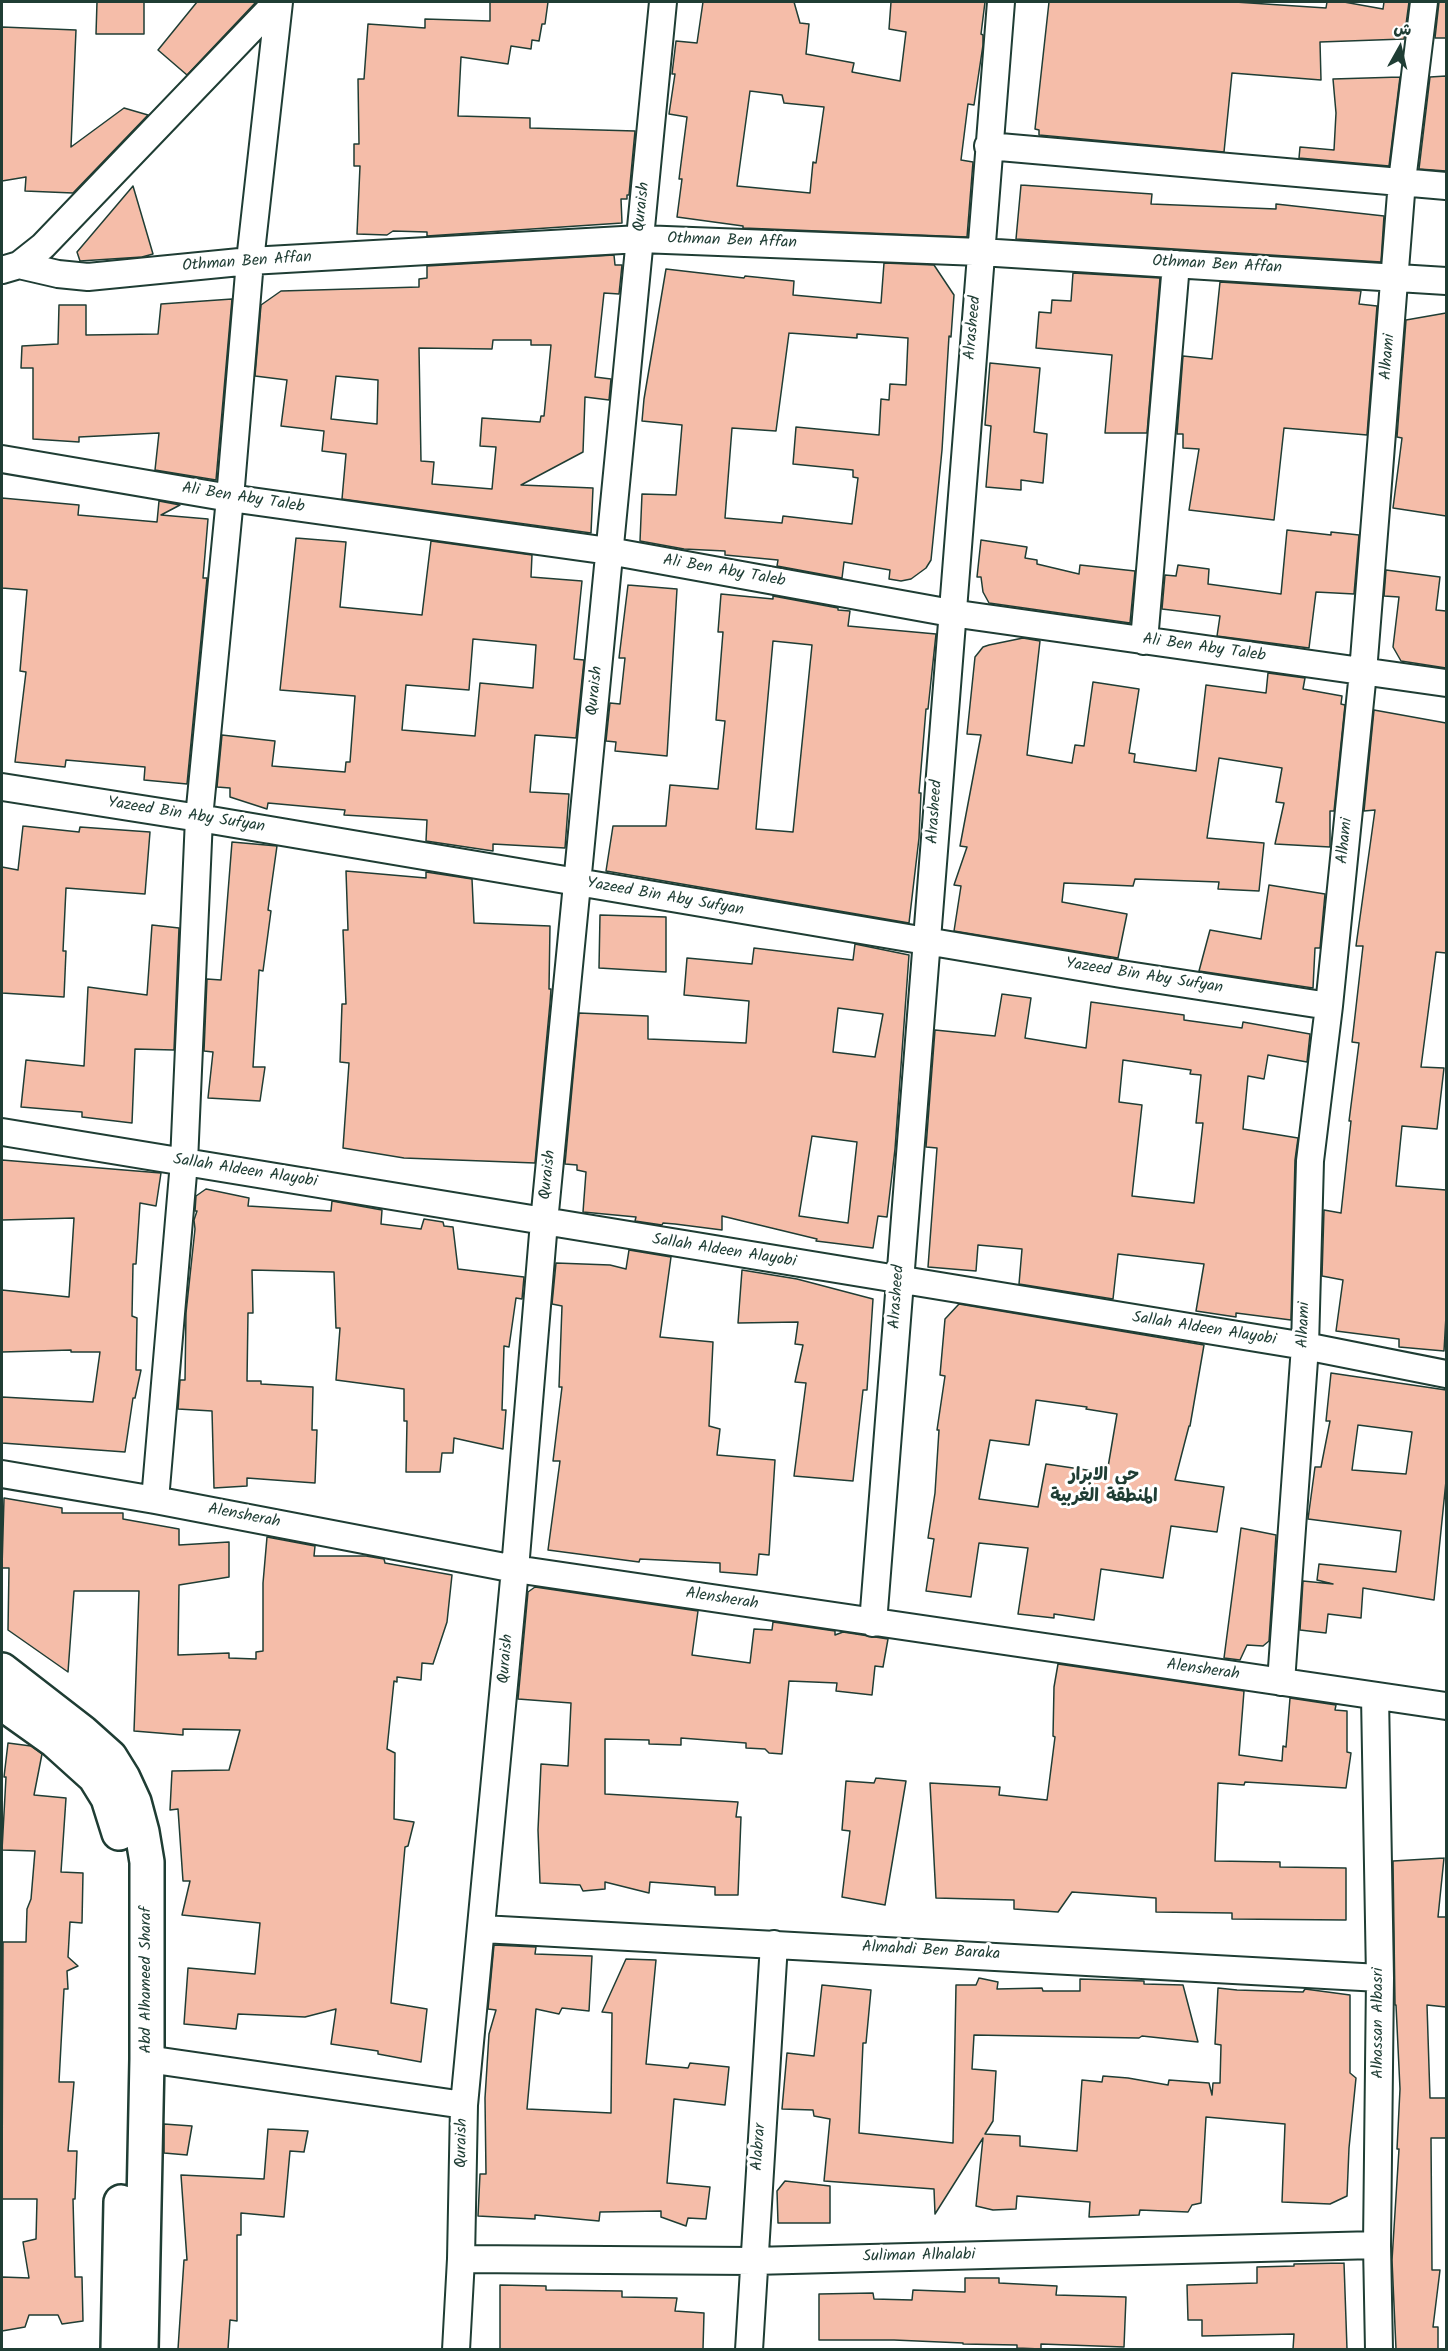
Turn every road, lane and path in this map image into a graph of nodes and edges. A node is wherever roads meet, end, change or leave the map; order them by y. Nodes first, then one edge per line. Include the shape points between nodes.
1 (278, 2) edge
2 (663, 2) edge
3 (1001, 2) edge
4 (1424, 2) edge
5 (988, 146) junction
6 (1402, 181) junction
7 (1446, 186) edge
8 (640, 238) junction
9 (980, 252) junction
10 (250, 261) junction
11 (1176, 264) junction
12 (10, 268) edge
13 (1395, 277) junction
14 (1446, 281) edge
15 (2, 459) edge
16 (230, 498) junction
17 (609, 551) junction
18 (951, 613) junction
19 (1144, 641) junction
20 (1363, 672) junction
21 (1446, 682) edge
22 (2, 787) edge
23 (199, 818) junction
24 (577, 883) junction
25 (926, 942) junction
26 (1329, 1006) junction
27 (2, 1132) edge
28 (184, 1162) junction
29 (544, 1222) junction
30 (899, 1281) junction
31 (1305, 1346) junction
32 (1446, 1374) edge
33 (2, 1474) edge
34 (156, 1500) junction
35 (515, 1569) junction
36 (873, 1623) junction
37 (2, 1670) edge
38 (1281, 1682) junction
39 (1375, 1696) junction
40 (2, 1702) edge
41 (1446, 1706) edge
42 (482, 1929) junction
43 (774, 1944) junction
44 (1380, 1977) junction
45 (147, 2059) junction
46 (464, 2105) junction
47 (1377, 2245) junction
48 (461, 2259) junction
49 (753, 2261) junction
50 (118, 2349) edge
51 (141, 2349) edge
52 (456, 2349) edge
53 (749, 2349) edge
54 (1379, 2349) edge

1 - 10 street
1 - 12 street via 43,246
2 - 8 street, Quraish
3 - 5 street, Alrasheed
4 - 6 street, Alhami
5 - 6 street
5 - 9 street, Alrasheed
6 - 7 street
6 - 13 street, Alhami
8 - 9 street, Othman Ben Affan
8 - 10 street, Othman Ben Affan
8 - 17 street, Quraish
9 - 11 street, Othman Ben Affan
9 - 18 street, Alrasheed
10 - 12 street, Othman Ben Affan via 88,277
10 - 16 street
11 - 13 street, Othman Ben Affan
11 - 19 street
13 - 14 street, Othman Ben Affan
13 - 20 street, Alhami
15 - 16 street, Ali Ben Aby Taleb
16 - 17 street, Ali Ben Aby Taleb
16 - 23 street
17 - 18 street, Ali Ben Aby Taleb
17 - 24 street, Quraish
18 - 19 street, Ali Ben Aby Taleb
18 - 25 street, Alrasheed
19 - 20 street, Ali Ben Aby Taleb
20 - 21 street, Ali Ben Aby Taleb
20 - 26 street, Alhami
22 - 23 street, Yazeed Bin Aby Sufyan
23 - 24 street, Yazeed Bin Aby Sufyan
23 - 28 street
24 - 25 street, Yazeed Bin Aby Sufyan
24 - 29 street, Quraish
25 - 26 street, Yazeed Bin Aby Sufyan
25 - 30 street, Alrasheed
26 - 31 street, Alhami via 1310,1161
27 - 28 street, Sallah Aldeen Alayobi
28 - 29 street, Sallah Aldeen Alayobi
28 - 34 street
29 - 30 street, Sallah Aldeen Alayobi
29 - 35 street, Quraish
30 - 31 street, Sallah Aldeen Alayobi
30 - 36 street, Alrasheed
31 - 32 street, Sallah Aldeen Alayobi
31 - 38 street, Alhami
33 - 34 street, Alensherah
34 - 35 street, Alensherah
35 - 36 street, Alensherah
35 - 42 street, Quraish
36 - 38 street, Alensherah
37 - 45 main road, Abd Alhameed Sharaf via 110,1757 134,1802 147,1862
38 - 39 street, Alensherah
39 - 41 street, Alensherah
39 - 44 street, Alhassan Albasri
40 - 50 main road, Abd Alhameed Sharaf via 54,1740 95,1777 114,1813 123,1849 128,1916
42 - 43 street, Almahdi Ben Baraka
42 - 46 street, Quraish
43 - 44 street, Almahdi Ben Baraka
43 - 49 street, Alabrar
44 - 47 street, Alhassan Albasri
45 - 46 street
45 - 51 main road, Abd Alhameed Sharaf
46 - 48 street, Quraish
47 - 49 street, Suliman Alhalabi
47 - 54 street, Alhassan Albasri
48 - 49 street, Suliman Alhalabi
48 - 52 street, Quraish
49 - 53 street, Alabrar

